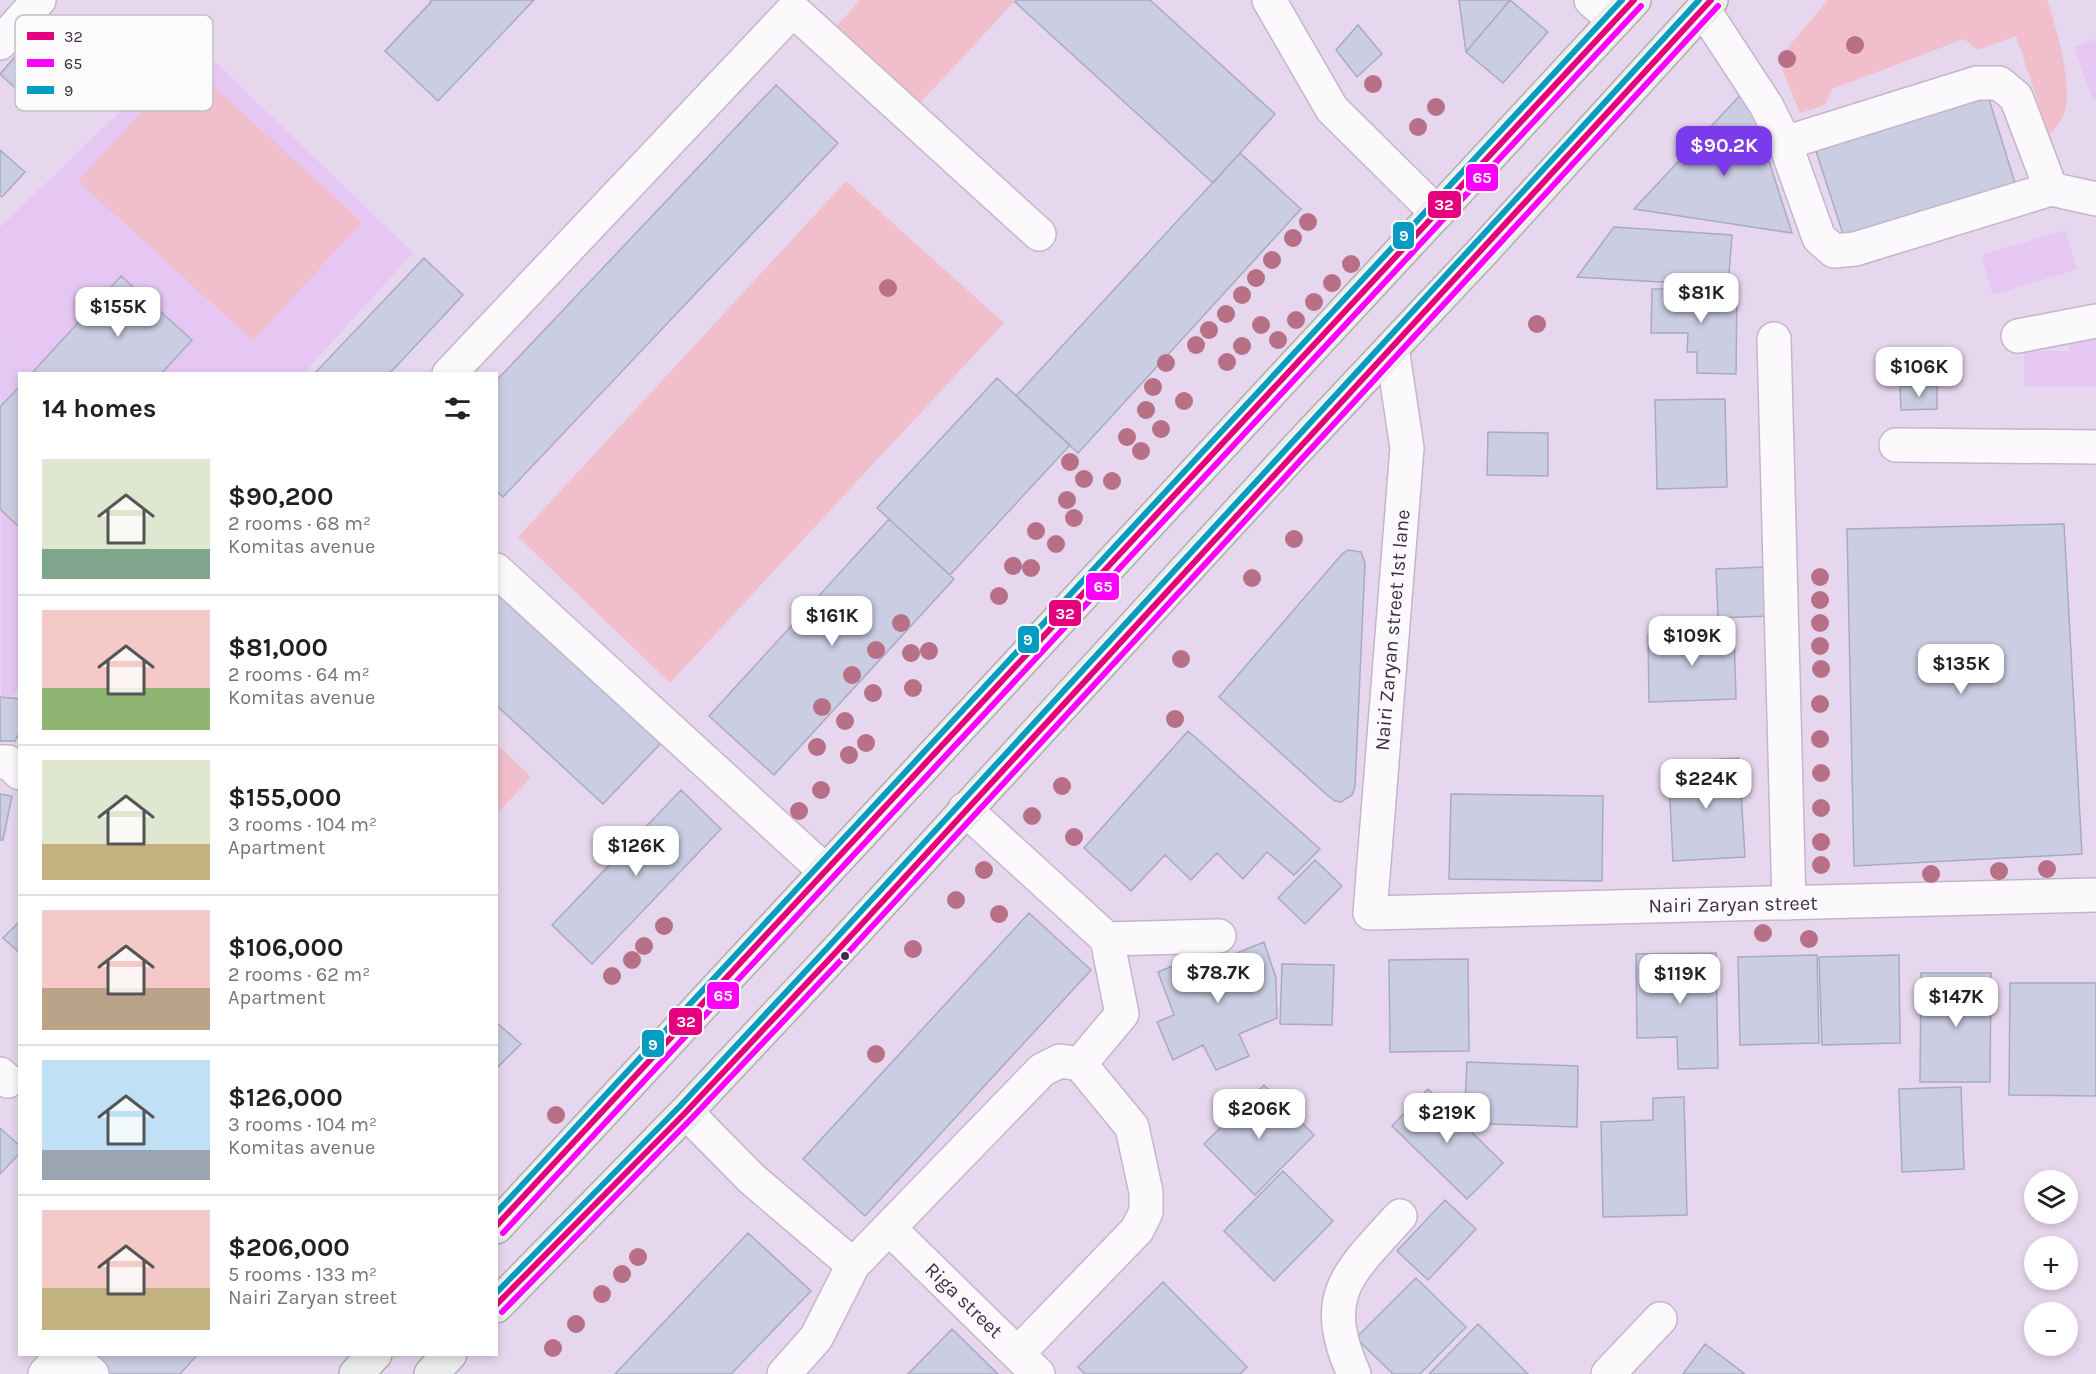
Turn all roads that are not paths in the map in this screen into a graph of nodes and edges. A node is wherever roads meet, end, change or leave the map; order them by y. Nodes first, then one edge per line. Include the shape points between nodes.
1 (39, 0) edge
2 (1269, 0) edge
3 (1707, 4) edge
4 (798, 5) edge
5 (1613, 7) edge
6 (25, 15) edge
7 (15, 26) edge
8 (0, 43) edge
9 (1785, 143) junction
10 (2050, 189) junction
11 (2096, 199) edge
12 (1437, 213) junction
13 (1039, 234) dead end
14 (2096, 321) edge
15 (2018, 336) dead end
16 (1774, 339) dead end
17 (1392, 348) junction
18 (451, 372) edge
19 (1896, 445) dead end
20 (2096, 447) edge
21 (498, 572) edge
22 (0, 762) edge
23 (18, 771) edge
24 (965, 809) junction
25 (825, 871) junction
26 (2096, 896) edge
27 (1789, 903) junction
28 (1370, 913) joint
29 (1219, 936) dead end
30 (1107, 939) junction
31 (1080, 1064) junction
32 (686, 1112) junction
33 (1400, 1216) dead end
34 (500, 1217) edge
35 (889, 1228) junction
36 (853, 1265) junction
37 (498, 1304) edge
38 (1660, 1319) dead end
39 (61, 1356) edge
40 (71, 1356) edge
41 (373, 1356) edge
42 (448, 1356) edge
43 (1028, 1363) edge
44 (45, 1374) edge
45 (92, 1374) edge
46 (356, 1374) edge
47 (431, 1374) edge
48 (783, 1374) edge
49 (1354, 1374) edge
50 (1608, 1374) edge

1 - 6 street
2 - 12 street via 1332,110
3 - 9 street
3 - 17 main road
4 - 13 street
4 - 18 street
5 - 12 main road
7 - 8 street
9 - 10 street via 1977,83 1999,83 2016,97
9 - 10 street via 1819,238 1834,250 1855,249
10 - 11 street
12 - 25 main road
14 - 15 street
16 - 27 street
17 - 24 main road
17 - 28 street, Nairi Zaryan street 1st lane via 1407,448
19 - 20 street
21 - 25 street
22 - 23 street via 8,762
24 - 30 street
24 - 32 main road
25 - 34 main road
26 - 27 street, Nairi Zaryan street
27 - 28 street, Nairi Zaryan street
29 - 30 street
30 - 31 street via 1122,1014
31 - 35 street via 1060,1061 1042,1070
31 - 43 street via 1132,1127 1146,1192 1146,1212 1137,1230
32 - 36 street via 752,1179
32 - 37 main road
33 - 49 street via 1348,1274 1339,1297 1341,1341
35 - 36 street
35 - 43 street, Riga street
36 - 48 street via 816,1338
38 - 50 street
39 - 44 street
40 - 45 street
41 - 46 main road
42 - 47 main road

